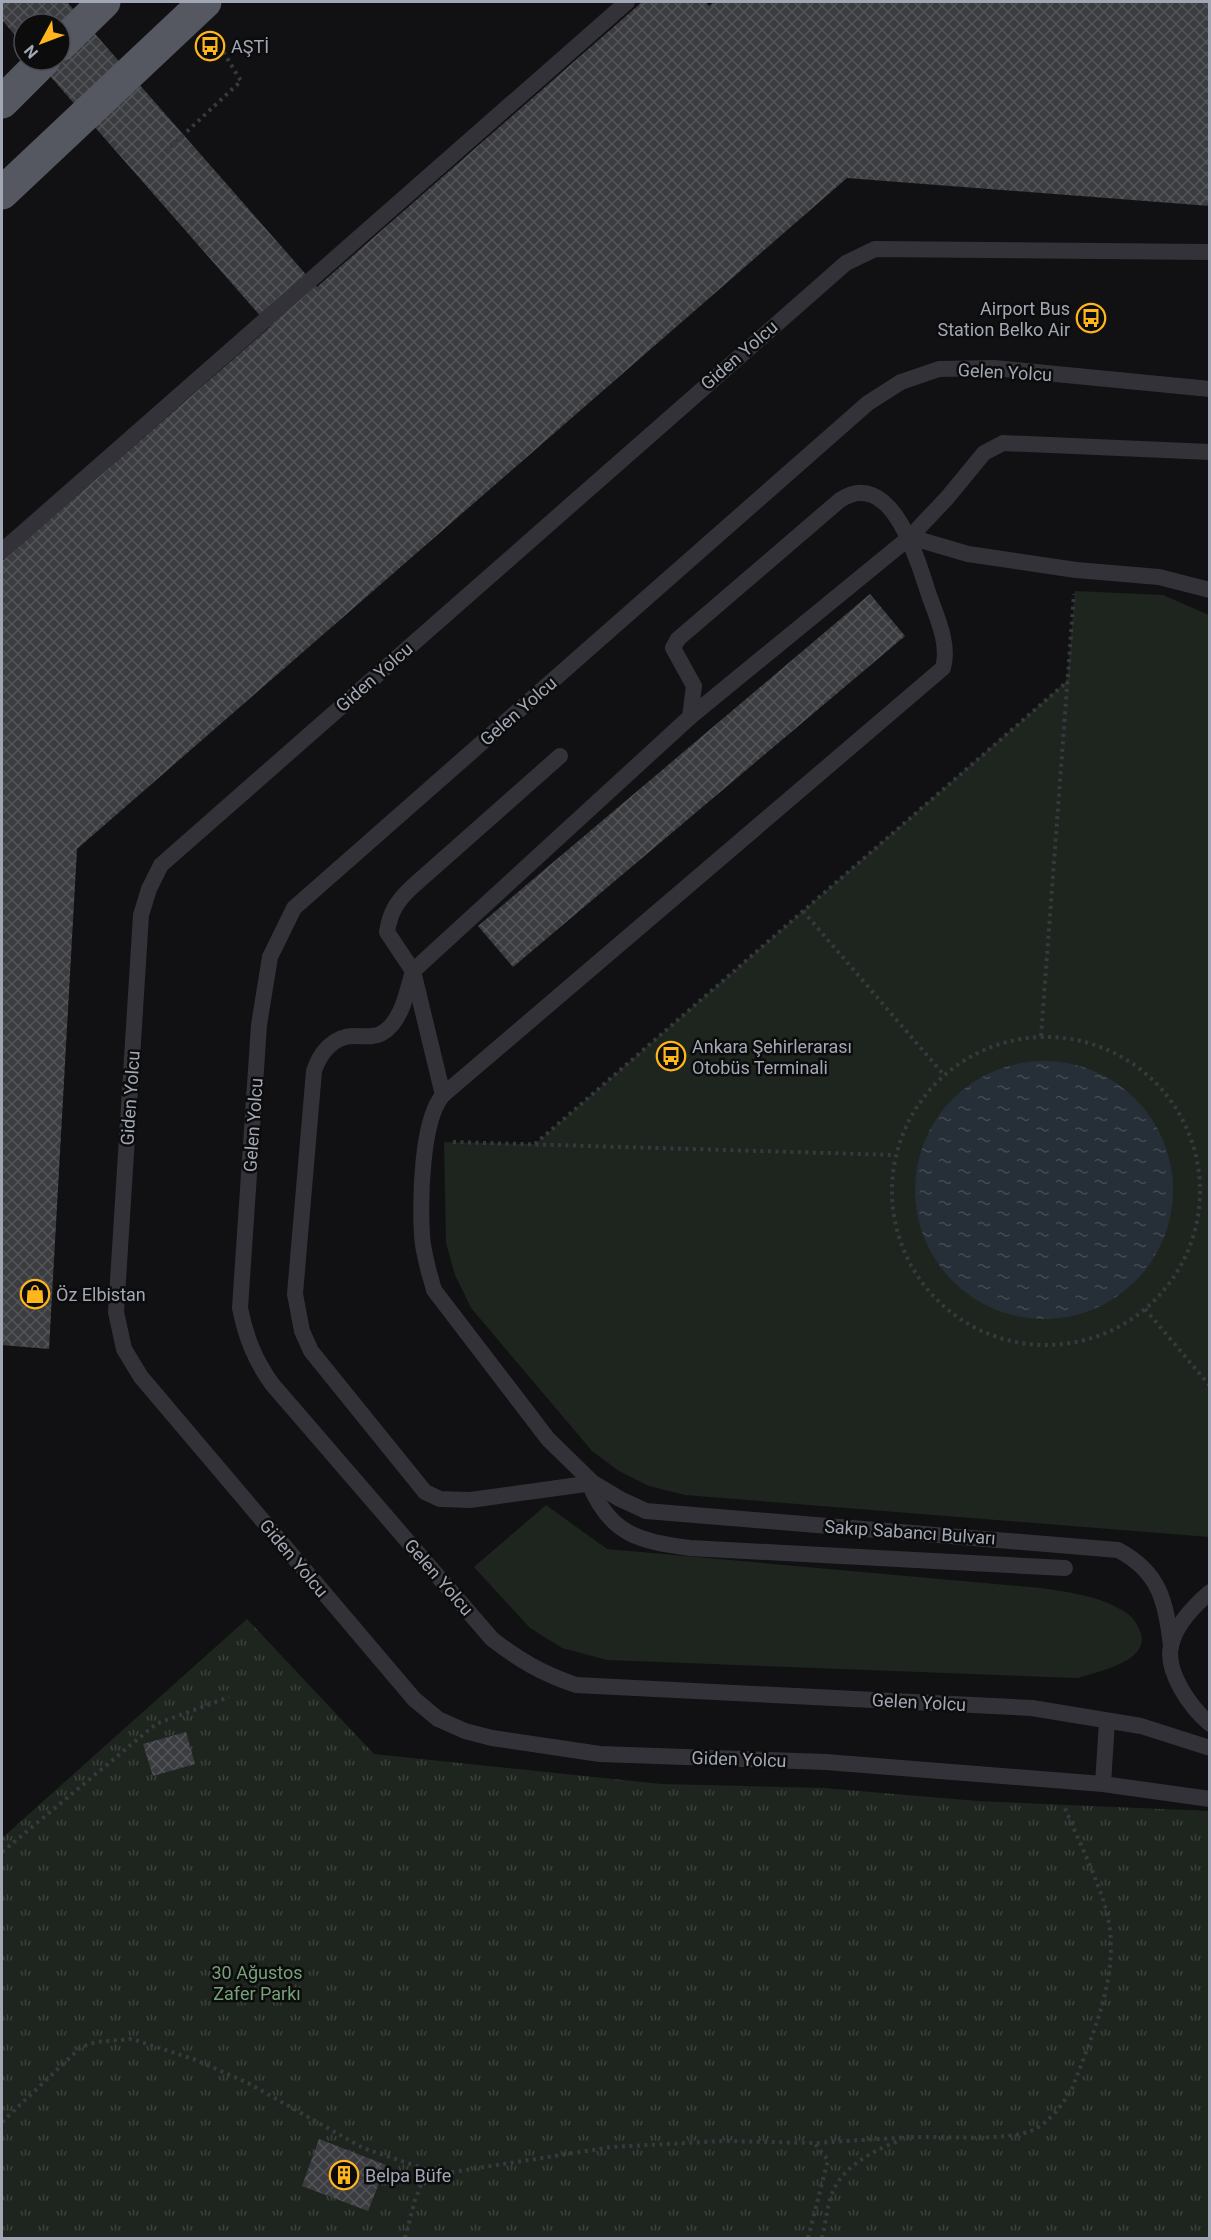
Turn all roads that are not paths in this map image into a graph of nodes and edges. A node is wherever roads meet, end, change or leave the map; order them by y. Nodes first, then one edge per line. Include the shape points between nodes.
1 (104, 2) edge
2 (627, 2) edge
3 (201, 5) edge
4 (72, 33) edge
5 (32, 72) edge
6 (2, 102) edge
7 (2, 193) edge
8 (1209, 252) edge
9 (1209, 389) edge
10 (1209, 452) edge
11 (910, 537) junction
12 (2, 551) edge
13 (1209, 590) edge
14 (690, 717) junction
15 (560, 756) dead end
16 (413, 971) junction
17 (443, 1095) junction
18 (591, 1483) junction
19 (1065, 1568) dead end
20 (1209, 1592) edge
21 (1171, 1646) junction
22 (1107, 1720) junction
23 (1209, 1724) edge
24 (1209, 1748) edge
25 (1103, 1784) junction
26 (1209, 1799) edge

1 - 4 highway
2 - 12 lane, bridge
3 - 7 highway
5 - 6 highway
8 - 25 lane, Giden Yolcu via 875,249 846,263 161,865 141,915 116,1312 124,1349 141,1377 414,1699 438,1719 465,1731 600,1754 826,1762
9 - 22 lane, Gelen Yolcu via 994,368 939,369 883,393 294,908 270,957 259,1025 240,1308 245,1334 256,1361 272,1384 492,1639 522,1662 576,1685 1032,1708
10 - 11 lane via 1004,443 984,453
11 - 13 lane via 968,555 1159,577
11 - 14 lane
11 - 14 lane via 878,497 855,493 840,500 678,639 673,648 694,686
11 - 17 lane via 946,648 943,668
14 - 16 lane
15 - 16 lane via 398,900 389,917 387,933
16 - 17 lane
16 - 18 lane via 402,1006 390,1026 380,1034 339,1039 318,1057 295,1294 302,1331 310,1351 425,1492 440,1499 470,1500
17 - 18 lane via 434,1108 425,1140 422,1234 434,1290 548,1439
18 - 19 lane via 598,1504 618,1528 657,1543
18 - 21 lane, Sakıp Sabancı Bulvarı via 646,1511 1118,1550 1149,1573 1160,1592
20 - 21 lane via 1184,1622
21 - 23 lane, Sakıp Sabancı Bulvarı via 1175,1678 1197,1713
22 - 24 lane, Gelen Yolcu
22 - 25 lane
25 - 26 lane, Giden Yolcu

